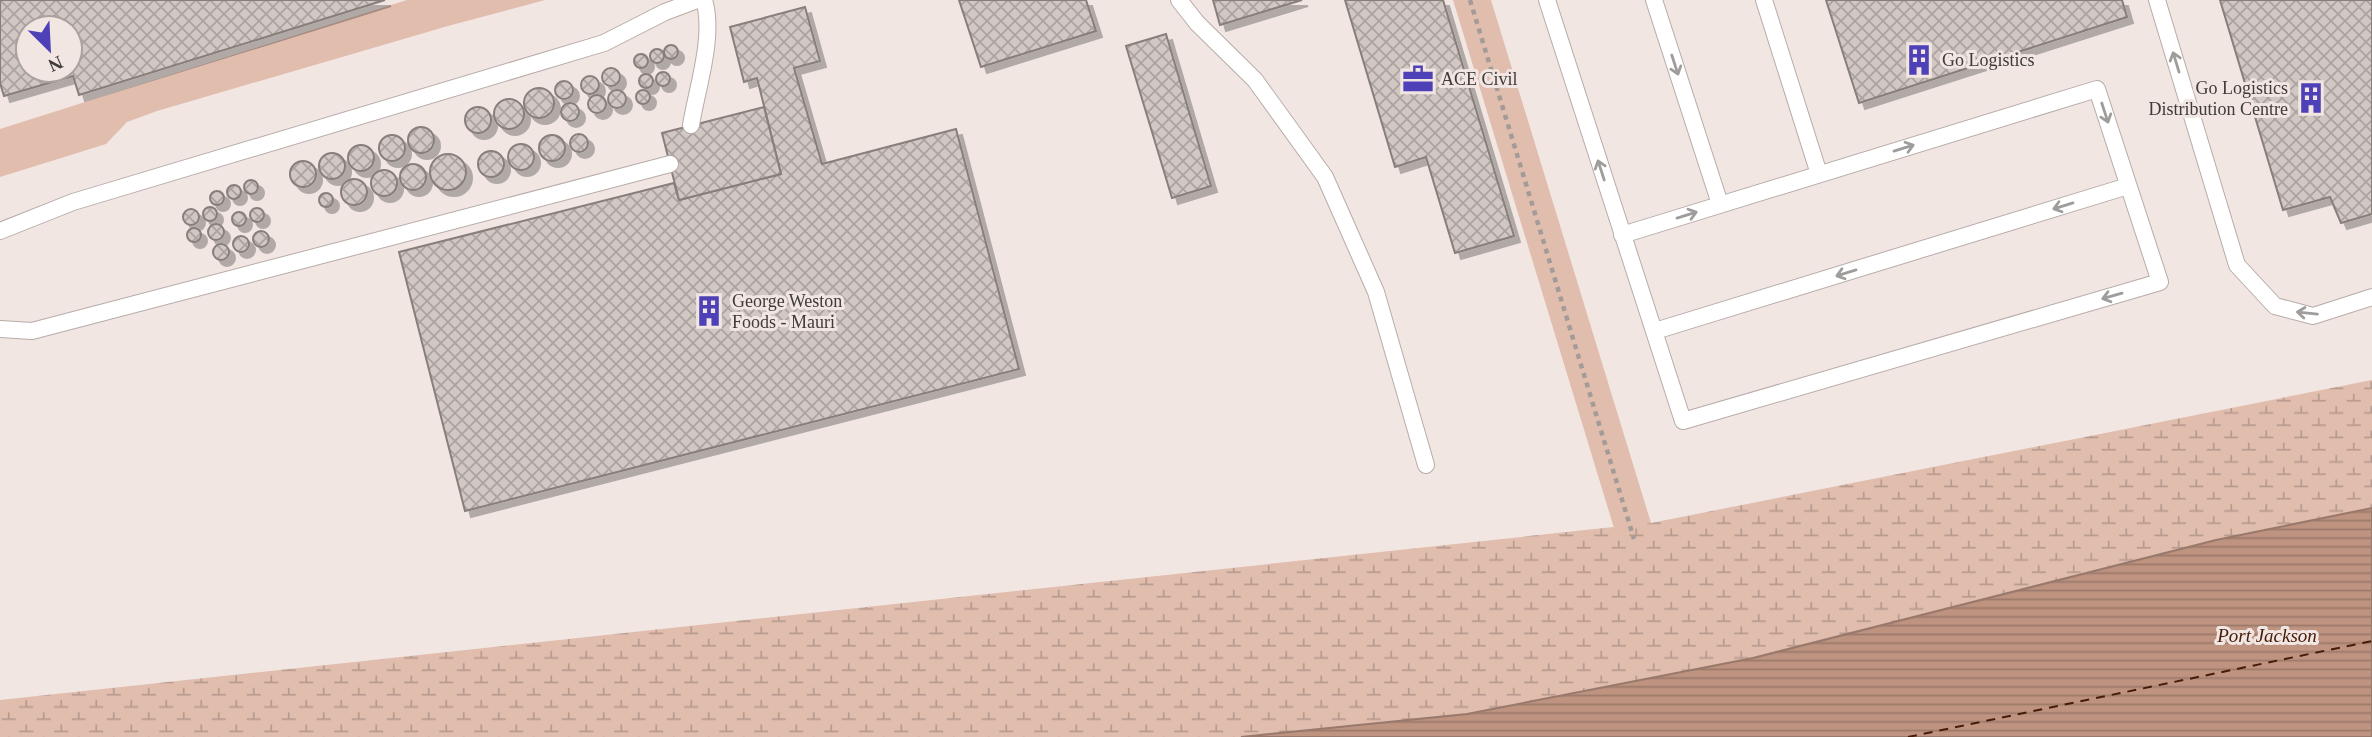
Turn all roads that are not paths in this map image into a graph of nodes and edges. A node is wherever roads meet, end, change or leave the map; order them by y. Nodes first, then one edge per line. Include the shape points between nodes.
1 (697, 0) edge
2 (704, 0) edge
3 (1179, 0) edge
4 (1547, 0) edge
5 (1654, 0) edge
6 (1764, 0) edge
7 (2157, 0) edge
8 (691, 125) dead end
9 (670, 164) dead end
10 (1819, 174) junction
11 (2129, 186) junction
12 (1720, 204) junction
13 (0, 231) edge
14 (1622, 235) junction
15 (2372, 297) edge
16 (0, 329) edge
17 (1655, 331) junction
18 (1426, 465) dead end

1 - 13 lane via 604,43 73,202
2 - 8 lane via 708,35
3 - 18 lane via 1255,80 1325,177 1376,292
14 -> 4 lane
5 -> 12 lane
6 - 10 lane
15 -> 7 lane via 2313,316 2275,306 2237,265
9 - 16 lane via 32,331
10 -> 11 lane via 2097,89
10 - 12 lane
11 -> 17 lane
11 -> 17 lane via 2160,282 1683,421
14 -> 12 lane
14 - 17 lane

